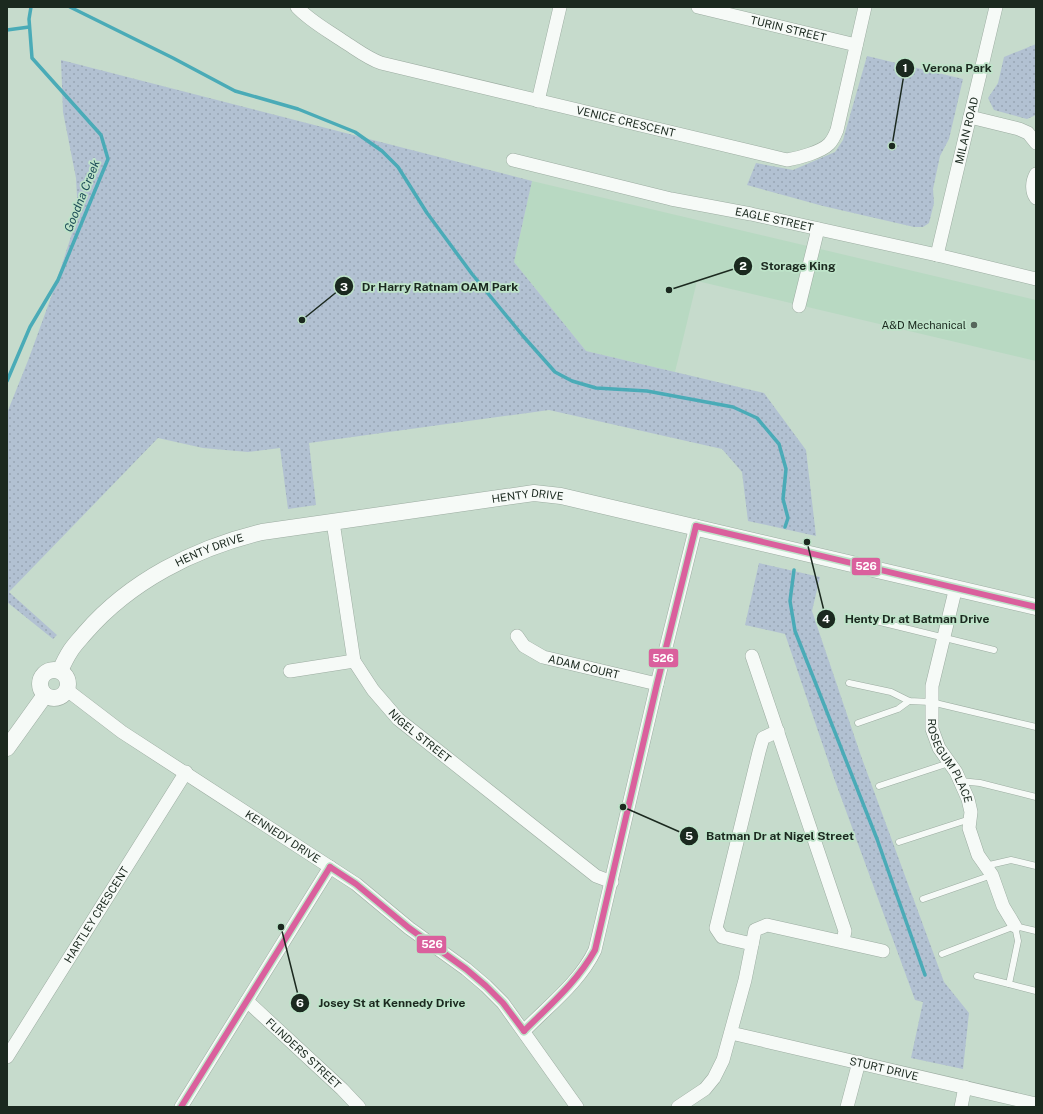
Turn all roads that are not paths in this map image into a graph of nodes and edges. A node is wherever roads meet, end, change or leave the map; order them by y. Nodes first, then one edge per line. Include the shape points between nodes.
1 (297, 7) edge
2 (560, 7) edge
3 (698, 7) edge
4 (865, 7) edge
5 (996, 7) edge
6 (856, 45) junction
7 (538, 101) junction
8 (970, 117) junction
9 (1036, 143) edge
10 (513, 160) dead end
11 (1036, 174) edge
12 (1036, 198) edge
13 (818, 229) junction
14 (936, 255) junction
15 (1036, 279) edge
16 (799, 306) dead end
17 (333, 522) junction
18 (696, 526) junction
19 (956, 588) junction
20 (1036, 606) edge
21 (876, 621) dead end
22 (517, 636) dead end
23 (944, 638) junction
24 (994, 650) dead end
25 (752, 656) dead end
26 (354, 661) junction
27 (60, 671) junction
28 (290, 671) dead end
29 (849, 683) dead end
30 (657, 684) junction
31 (67, 690) junction
32 (45, 695) junction
33 (909, 701) junction
34 (931, 702) junction
35 (858, 723) dead end
36 (1036, 727) edge
37 (778, 731) junction
38 (7, 748) edge
39 (949, 763) junction
40 (186, 772) junction
41 (960, 781) junction
42 (879, 786) dead end
43 (1036, 797) edge
44 (970, 818) junction
45 (899, 842) dead end
46 (1036, 866) edge
47 (330, 867) junction
48 (988, 871) junction
49 (612, 882) junction
50 (922, 899) dead end
51 (1014, 926) junction
52 (1036, 931) edge
53 (843, 941) junction
54 (752, 944) junction
55 (883, 950) dead end
56 (942, 954) dead end
57 (977, 976) dead end
58 (1009, 984) junction
59 (1036, 991) edge
60 (247, 1001) junction
61 (524, 1031) junction
62 (731, 1033) junction
63 (7, 1057) edge
64 (858, 1062) junction
65 (965, 1087) junction
66 (1036, 1104) edge
67 (181, 1107) edge
68 (358, 1107) edge
69 (578, 1107) edge
70 (678, 1107) edge
71 (847, 1107) edge
72 (961, 1107) edge

1 - 7 street, VENICE CRESCENT via 372,60
2 - 7 street
3 - 6 street, TURIN STREET
4 - 6 street, VENICE CRESCENT
5 - 8 street, MILAN ROAD
6 - 7 street, VENICE CRESCENT via 834,138 822,148 796,159 779,158
8 - 9 street via 1019,129 1028,133
8 - 14 street, MILAN ROAD
10 - 13 street, EAGLE STREET via 671,199
11 - 12 street via 1033,192
13 - 14 street, EAGLE STREET
13 - 16 street
14 - 15 street, EAGLE STREET
17 - 18 street, HENTY DRIVE via 534,493 561,496
17 - 26 street, NIGEL STREET
17 - 27 street, HENTY DRIVE via 262,532 193,554 153,576 98,617 71,649
18 - 19 street, HENTY DRIVE
18 - 30 street
19 - 20 street, HENTY DRIVE
19 - 23 street, ROSEGUM PLACE
21 - 23 lane
22 - 30 street, ADAM COURT via 524,646 543,657
23 - 24 lane
23 - 34 street, ROSEGUM PLACE via 932,686
25 - 37 street
26 - 28 street
26 - 49 street, NIGEL STREET via 373,690 398,719 596,876
27 - 31 street via 67,679
27 - 32 street via 49,671 41,678 40,686
29 - 33 lane via 891,692
30 - 49 street
31 - 32 street via 55,698
31 - 40 street, KENNEDY DRIVE via 122,732
32 - 38 street
33 - 34 lane
33 - 35 lane via 898,709
34 - 36 lane
34 - 39 street, ROSEGUM PLACE via 932,729 939,748
37 - 53 street via 845,931
37 - 54 street via 763,738 716,928 722,937
39 - 41 street, ROSEGUM PLACE
39 - 42 lane
40 - 47 street, KENNEDY DRIVE
40 - 63 street, HARTLEY CRESCENT
41 - 43 lane via 980,783
41 - 44 street, ROSEGUM PLACE via 968,798
44 - 45 lane
44 - 48 street, ROSEGUM PLACE via 969,828 978,855
46 - 48 lane via 1011,860
47 - 60 street
47 - 61 street, KENNEDY DRIVE via 356,884 409,928 471,973 502,1003
48 - 50 lane
48 - 51 street, ROSEGUM PLACE
49 - 61 street via 591,960 578,977
51 - 52 lane
51 - 56 lane
51 - 58 lane via 1018,941
53 - 54 street via 767,924 755,930
53 - 55 street
54 - 62 street
57 - 58 lane
58 - 59 lane
60 - 67 street
60 - 68 street, FLINDERS STREET via 342,1088
61 - 69 street, KENNEDY DRIVE
62 - 64 street, STURT DRIVE
62 - 70 street via 723,1060 714,1078 705,1089
64 - 65 street, STURT DRIVE
64 - 71 street
65 - 66 street, STURT DRIVE
65 - 72 street

